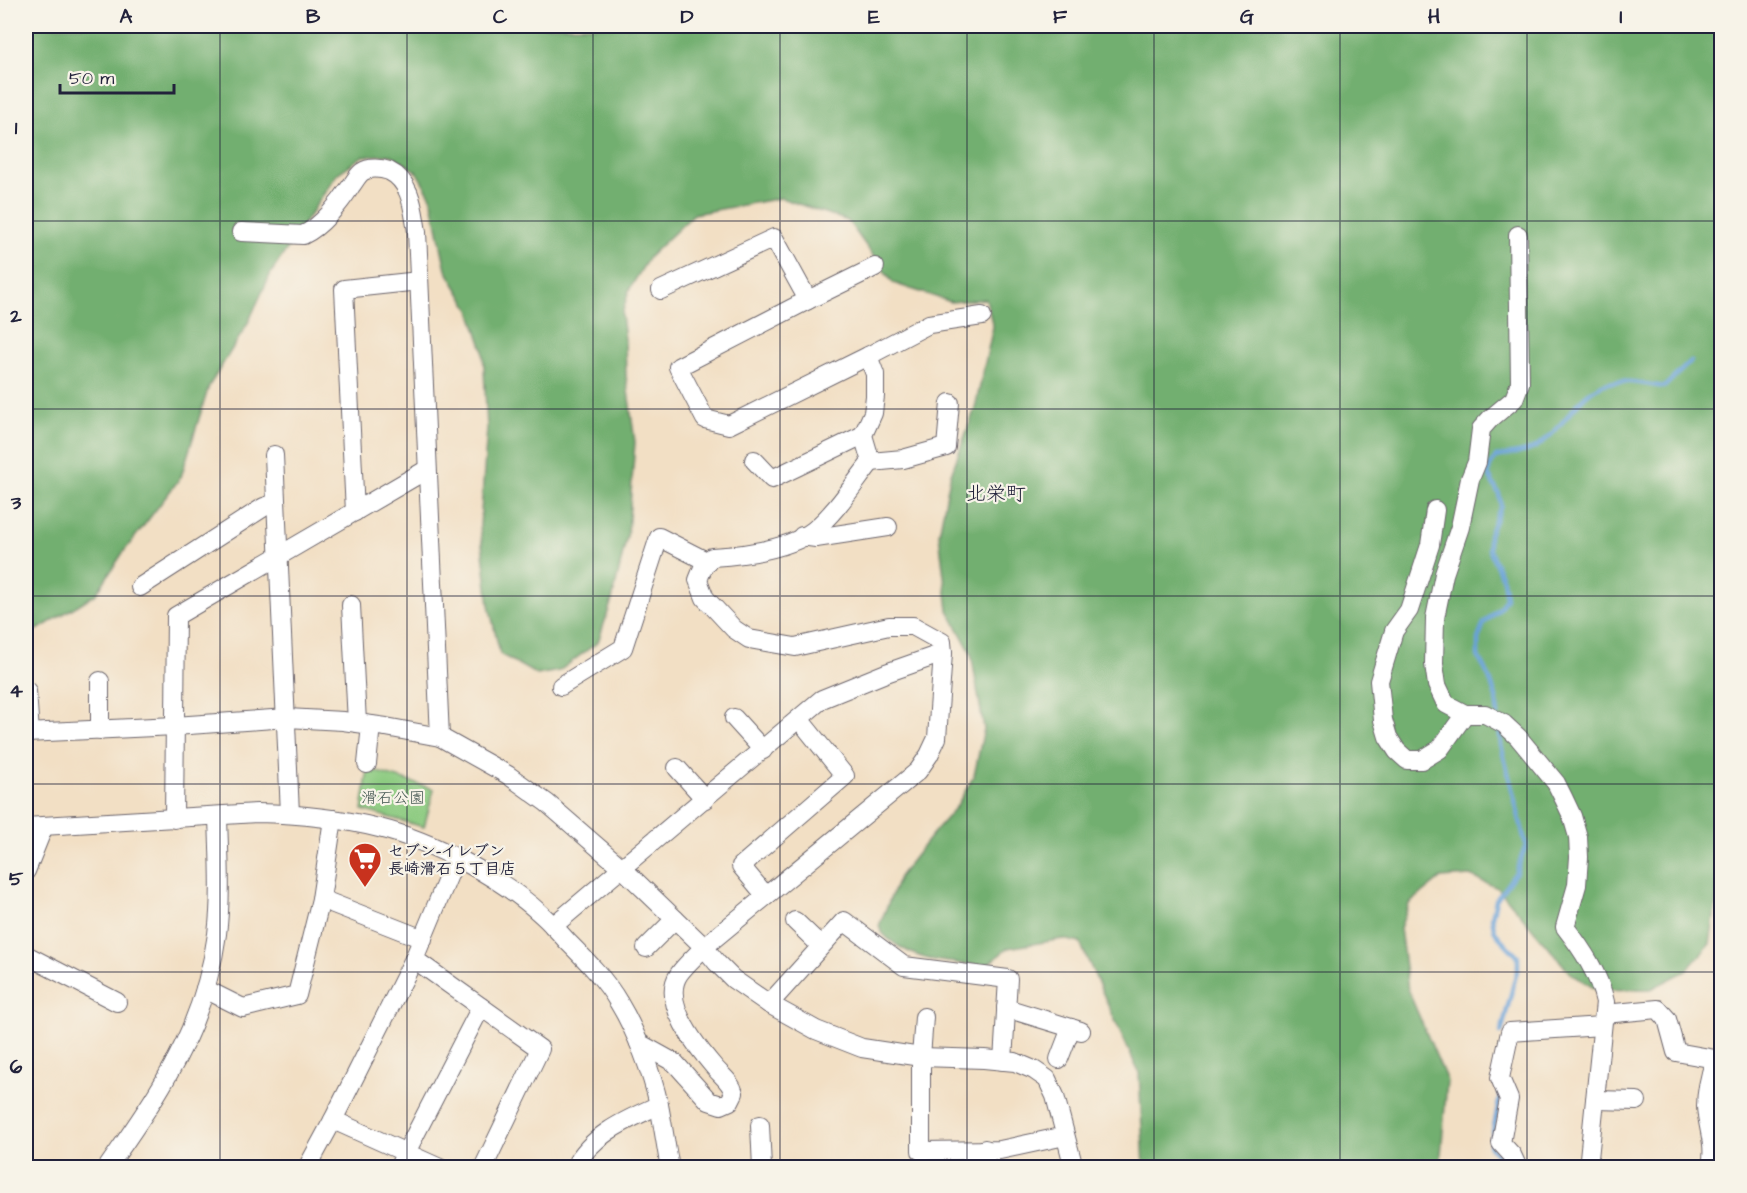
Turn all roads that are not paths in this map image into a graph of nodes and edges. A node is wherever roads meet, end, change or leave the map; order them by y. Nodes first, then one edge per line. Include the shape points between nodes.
1 (242, 232) dead end
2 (1518, 235) dead end
3 (875, 267) dead end
4 (419, 281) junction
5 (661, 290) dead end
6 (808, 300) junction
7 (982, 316) dead end
8 (867, 356) junction
9 (950, 403) dead end
10 (863, 435) junction
11 (274, 455) dead end
12 (754, 460) dead end
13 (871, 462) junction
14 (426, 470) junction
15 (276, 503) junction
16 (1435, 510) dead end
17 (355, 512) junction
18 (888, 527) dead end
19 (802, 536) junction
20 (279, 556) junction
21 (708, 562) junction
22 (140, 587) dead end
23 (351, 604) dead end
24 (943, 653) junction
25 (100, 681) dead end
26 (561, 686) dead end
27 (26, 691) edge
28 (1465, 714) junction
29 (287, 718) junction
30 (734, 718) dead end
31 (799, 719) junction
32 (364, 724) junction
33 (175, 726) junction
34 (100, 730) junction
35 (28, 733) edge
36 (440, 737) junction
37 (763, 750) junction
38 (367, 764) dead end
39 (677, 768) dead end
40 (705, 799) junction
41 (290, 814) junction
42 (218, 816) junction
43 (174, 819) junction
44 (333, 819) junction
45 (35, 827) edge
46 (456, 858) junction
47 (622, 868) junction
48 (26, 871) edge
49 (766, 896) junction
50 (321, 899) junction
51 (675, 919) junction
52 (795, 921) dead end
53 (553, 926) junction
54 (423, 939) junction
55 (821, 946) junction
56 (704, 947) junction
57 (645, 948) dead end
58 (26, 955) edge
59 (414, 959) junction
60 (205, 989) junction
61 (117, 1002) dead end
62 (769, 1004) junction
63 (481, 1006) junction
64 (1006, 1008) junction
65 (924, 1017) dead end
66 (1603, 1020) junction
67 (639, 1043) junction
68 (921, 1057) junction
69 (1718, 1058) edge
70 (1059, 1059) dead end
71 (1003, 1061) junction
72 (1595, 1100) junction
73 (1637, 1101) dead end
74 (659, 1105) junction
75 (333, 1120) junction
76 (760, 1125) dead end
77 (1065, 1136) junction
78 (986, 1158) edge
79 (402, 1160) edge
80 (107, 1167) edge
81 (307, 1167) edge
82 (440, 1167) edge
83 (483, 1167) edge
84 (574, 1167) edge
85 (670, 1167) edge
86 (762, 1167) edge
87 (1074, 1167) edge
88 (1518, 1167) edge
89 (1588, 1167) edge
90 (1710, 1167) edge

1 - 4 street via 310,232 364,170 386,170 404,184 412,202
2 - 28 street via 1520,382 1514,399 1481,429 1477,462 1435,618 1437,685 1446,704
3 - 6 street
4 - 14 street
4 - 17 street via 344,289
5 - 6 street via 774,238
6 - 8 street via 678,367 705,420 729,425
7 - 8 street via 929,324
8 - 10 street via 875,374 876,396
9 - 13 street via 946,447 903,459
10 - 12 street via 772,479
10 - 13 street
11 - 15 street
13 - 19 street via 832,511 813,531
14 - 17 street
14 - 36 street
15 - 20 street
15 - 22 street
16 - 28 street via 1430,545 1409,610 1394,631 1379,681 1383,720 1397,751 1407,760 1422,760 1440,749
17 - 20 street
18 - 19 street via 816,538
19 - 21 street via 788,543
20 - 29 street
20 - 33 street via 176,616
21 - 24 street via 699,580 705,598 749,639 795,647 889,626 913,626 942,642
21 - 26 street via 659,537 623,648
23 - 32 street
24 - 31 street via 822,699
24 - 49 street via 937,738 918,771
25 - 34 street
27 - 35 street
28 - 66 street via 1485,714 1518,737 1556,783 1572,816 1579,857 1577,885 1565,927 1602,987
29 - 32 street
29 - 33 street
29 - 41 street
30 - 37 street
31 - 37 street
31 - 49 street via 845,776 741,866
32 - 36 street
32 - 38 street
33 - 34 street
33 - 43 street
34 - 35 street
36 - 47 street via 508,775 547,803
37 - 40 street
39 - 40 street
40 - 47 street
41 - 42 street
41 - 44 street
42 - 43 street
42 - 60 street via 219,914
43 - 45 street
44 - 46 street via 417,840
44 - 50 street
45 - 48 street
46 - 53 street via 503,885
46 - 54 street
47 - 51 street
47 - 53 street
49 - 56 street
50 - 54 street
50 - 60 street via 297,995 243,1008
51 - 56 street
51 - 57 street
52 - 55 street
53 - 67 street via 602,977
54 - 59 street
55 - 62 street
55 - 64 street via 844,921 904,966 1008,979
56 - 62 street via 733,979
56 - 67 street via 679,974 674,1001 698,1048 731,1085 732,1098 721,1105 709,1101 675,1064
58 - 61 street
59 - 63 street
59 - 75 street
60 - 80 street via 196,1018 166,1079
62 - 68 street via 816,1030 862,1048
63 - 79 street
63 - 83 street via 540,1049
64 - 70 street via 1076,1030
64 - 71 street
65 - 68 street
66 - 69 street via 1658,1009 1667,1019 1676,1052
66 - 72 street
66 - 88 street via 1510,1032 1500,1078 1509,1099 1501,1143
67 - 74 street
68 - 71 street
68 - 78 street via 921,1151
69 - 90 street via 1708,1081 1706,1107 1714,1156
71 - 77 street via 1015,1062 1047,1079
72 - 73 street
72 - 89 street
74 - 84 street via 600,1136
74 - 85 street
75 - 79 street
75 - 81 street
76 - 86 street
77 - 78 street via 1000,1150
77 - 87 street
79 - 82 street

